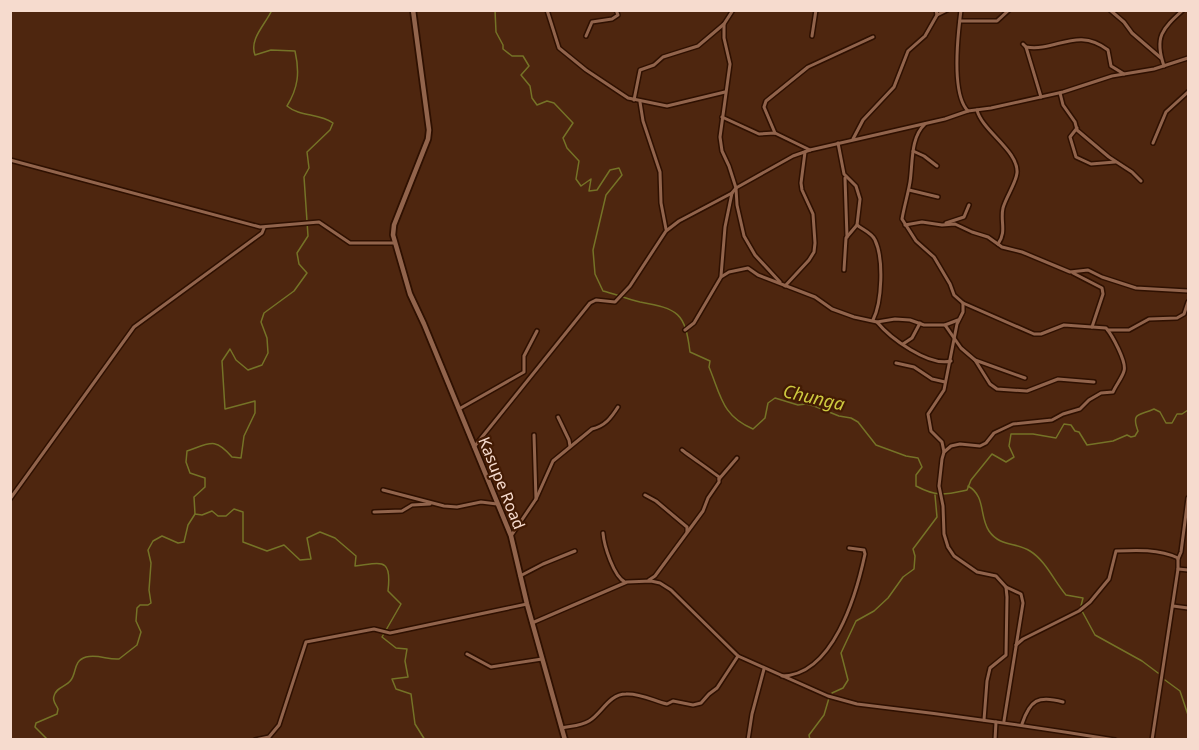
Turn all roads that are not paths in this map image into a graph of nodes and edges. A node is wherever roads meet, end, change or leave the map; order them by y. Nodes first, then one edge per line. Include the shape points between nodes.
1 (413, 10) edge
2 (547, 10) edge
3 (616, 10) edge
4 (727, 10) edge
5 (733, 10) edge
6 (816, 10) edge
7 (947, 10) edge
8 (961, 10) edge
9 (1009, 10) edge
10 (1110, 10) edge
11 (1184, 10) edge
12 (937, 13) edge
13 (728, 17) junction
14 (960, 21) junction
15 (724, 24) junction
16 (586, 36) dead end
17 (812, 36) dead end
18 (873, 37) dead end
19 (1161, 58) junction
20 (1188, 58) edge
21 (1164, 66) junction
22 (1124, 74) junction
23 (725, 92) junction
24 (1188, 92) edge
25 (1060, 93) junction
26 (1041, 97) junction
27 (634, 100) junction
28 (640, 101) junction
29 (977, 110) junction
30 (968, 111) junction
31 (722, 117) junction
32 (926, 123) junction
33 (1077, 128) junction
34 (775, 133) junction
35 (853, 139) junction
36 (838, 143) junction
37 (1153, 143) dead end
38 (810, 150) junction
39 (913, 151) junction
40 (805, 152) junction
41 (10, 160) edge
42 (1117, 162) junction
43 (937, 166) dead end
44 (845, 176) junction
45 (1141, 181) dead end
46 (736, 188) junction
47 (909, 190) junction
48 (732, 193) junction
49 (938, 197) dead end
50 (969, 206) dead end
51 (857, 225) junction
52 (905, 225) junction
53 (942, 225) junction
54 (264, 228) junction
55 (666, 231) junction
56 (847, 237) junction
57 (395, 243) junction
58 (998, 244) junction
59 (844, 270) dead end
60 (1071, 272) junction
61 (721, 277) junction
62 (783, 284) junction
63 (1188, 291) edge
64 (1188, 302) edge
65 (963, 303) junction
66 (959, 319) junction
67 (875, 322) junction
68 (920, 323) junction
69 (945, 325) junction
70 (1092, 327) junction
71 (686, 329) dead end
72 (1108, 330) junction
73 (537, 331) dead end
74 (955, 340) junction
75 (903, 344) junction
76 (975, 360) junction
77 (951, 361) junction
78 (896, 363) dead end
79 (1025, 378) dead end
80 (945, 382) junction
81 (1094, 382) dead end
82 (618, 407) dead end
83 (459, 410) junction
84 (558, 417) dead end
85 (534, 435) dead end
86 (570, 446) junction
87 (474, 447) junction
88 (682, 450) dead end
89 (944, 452) junction
90 (736, 458) dead end
91 (719, 479) junction
92 (383, 490) dead end
93 (645, 495) dead end
94 (1188, 498) edge
95 (10, 499) edge
96 (536, 499) junction
97 (435, 504) junction
98 (497, 504) junction
99 (374, 512) dead end
100 (603, 534) dead end
101 (687, 534) junction
102 (512, 536) junction
103 (849, 548) dead end
104 (575, 551) dead end
105 (1178, 559) junction
106 (1178, 568) junction
107 (1188, 570) edge
108 (520, 576) junction
109 (647, 581) junction
110 (627, 582) junction
111 (1006, 587) junction
112 (527, 604) junction
113 (1173, 606) junction
114 (1188, 608) edge
115 (532, 623) junction
116 (1016, 645) junction
117 (1015, 650) junction
118 (467, 654) dead end
119 (738, 656) junction
120 (1005, 656) junction
121 (543, 658) junction
122 (764, 669) junction
123 (780, 676) junction
124 (1063, 702) dead end
125 (984, 720) junction
126 (996, 722) junction
127 (1004, 722) junction
128 (1022, 724) junction
129 (562, 728) junction
130 (1087, 738) edge
131 (255, 740) edge
132 (565, 740) edge
133 (748, 740) edge
134 (995, 740) edge
135 (1115, 740) edge
136 (1152, 740) edge

1 - 57 street via 429,130 392,231
2 - 27 street via 559,48
3 - 16 street via 618,15 612,19 592,22
4 - 13 street
5 - 13 street
6 - 17 street
7 - 12 street
8 - 14 street
9 - 14 street via 997,21
10 - 19 street
11 - 19 street via 1160,37
12 - 35 street via 925,36 908,51 894,87 863,120
13 - 15 street
14 - 30 street via 957,75 963,105
15 - 23 street via 730,64
15 - 27 street via 698,46 667,55 640,70
18 - 34 street via 808,67 766,101 764,107
19 - 21 street
20 - 21 street
21 - 22 street
22 - 25 street
22 - 26 street via 1111,66 1108,50 1085,39 1025,46
23 - 28 street via 667,106
23 - 31 street
24 - 37 street via 1166,112
25 - 26 street
25 - 33 street
26 - 29 street
27 - 28 street
28 - 55 street via 660,172
29 - 30 street
29 - 58 street via 1016,166 1002,214 1003,237
30 - 32 street
31 - 34 street via 759,134
31 - 46 street via 722,152
32 - 35 street
32 - 39 street via 919,129
33 - 42 street
33 - 42 street via 1070,137 1076,157 1091,164
34 - 38 street
35 - 36 street
36 - 38 street
36 - 44 street
38 - 40 street
39 - 43 street
39 - 47 street
40 - 46 street
40 - 62 street via 801,183 813,214 814,252
41 - 54 street
42 - 45 street
44 - 51 street via 860,196
44 - 56 street
46 - 48 street
46 - 62 street via 749,246
47 - 49 street
47 - 52 street via 902,219
48 - 55 street
48 - 61 street
50 - 53 street via 964,217
51 - 56 street
51 - 67 street via 873,237 880,261
52 - 53 street
52 - 65 street via 934,257 954,295
53 - 58 street via 955,224
54 - 57 street via 323,224 350,243
54 - 95 street via 134,327
55 - 87 street via 630,286 613,303 591,303
56 - 59 street
57 - 83 street, Kasupe Road via 410,294
58 - 60 street
60 - 63 street via 1088,270 1136,288
60 - 70 street via 1102,288
61 - 62 street via 748,268
61 - 71 street via 694,323
62 - 67 street via 838,312
64 - 72 street via 1184,314 1177,318 1149,319 1129,330
65 - 66 street
65 - 70 street via 1034,334 1064,325
66 - 69 street
66 - 74 street
67 - 68 street via 899,319
67 - 75 street
68 - 69 street
68 - 75 street via 912,338
69 - 74 street
70 - 72 street
72 - 89 street via 1125,365 1113,392 1101,393 1080,409 1052,420 1013,424 994,433 980,446 960,444
73 - 83 street via 524,356 524,372
74 - 76 street
74 - 77 street
75 - 77 street via 929,360
76 - 79 street
76 - 81 street via 997,389 1027,391 1058,379
77 - 80 street
78 - 80 street
80 - 89 street via 928,414 931,431 942,442
82 - 86 street via 609,421
83 - 87 street, Kasupe Road
84 - 86 street
85 - 96 street
86 - 96 street via 553,461
87 - 98 street, Kasupe Road
88 - 91 street
89 - 111 street via 939,486 948,547 977,572 996,576
90 - 91 street
91 - 101 street
92 - 97 street
93 - 101 street via 687,527
94 - 105 street
96 - 102 street
97 - 98 street
97 - 99 street via 412,505 402,512
98 - 102 street, Kasupe Road
100 - 110 street via 618,576
101 - 109 street
102 - 108 street, Kasupe Road
103 - 123 street via 864,550 865,555 857,588 833,643 807,670
104 - 108 street
105 - 106 street
105 - 116 street via 1163,553 1116,551 1111,576 1090,602
106 - 107 street
106 - 113 street
108 - 112 street, Kasupe Road
109 - 110 street
109 - 119 street via 671,590
110 - 115 street
111 - 116 street via 1022,597
111 - 120 street
112 - 115 street, Kasupe Road
112 - 131 street via 390,633 374,629 306,642 279,725 269,737
113 - 114 street
113 - 136 street
115 - 121 street, Kasupe Road
116 - 117 street
117 - 120 street
117 - 127 street
118 - 121 street via 491,667
119 - 122 street
119 - 129 street via 717,688 701,703 664,704 623,694 587,723
120 - 125 street via 990,668
121 - 129 street, Kasupe Road
122 - 123 street
122 - 133 street
123 - 125 street via 857,704
124 - 128 street via 1034,702
125 - 126 street
126 - 127 street
126 - 134 street
127 - 128 street
128 - 130 street
129 - 132 street, Kasupe Road
130 - 135 street

